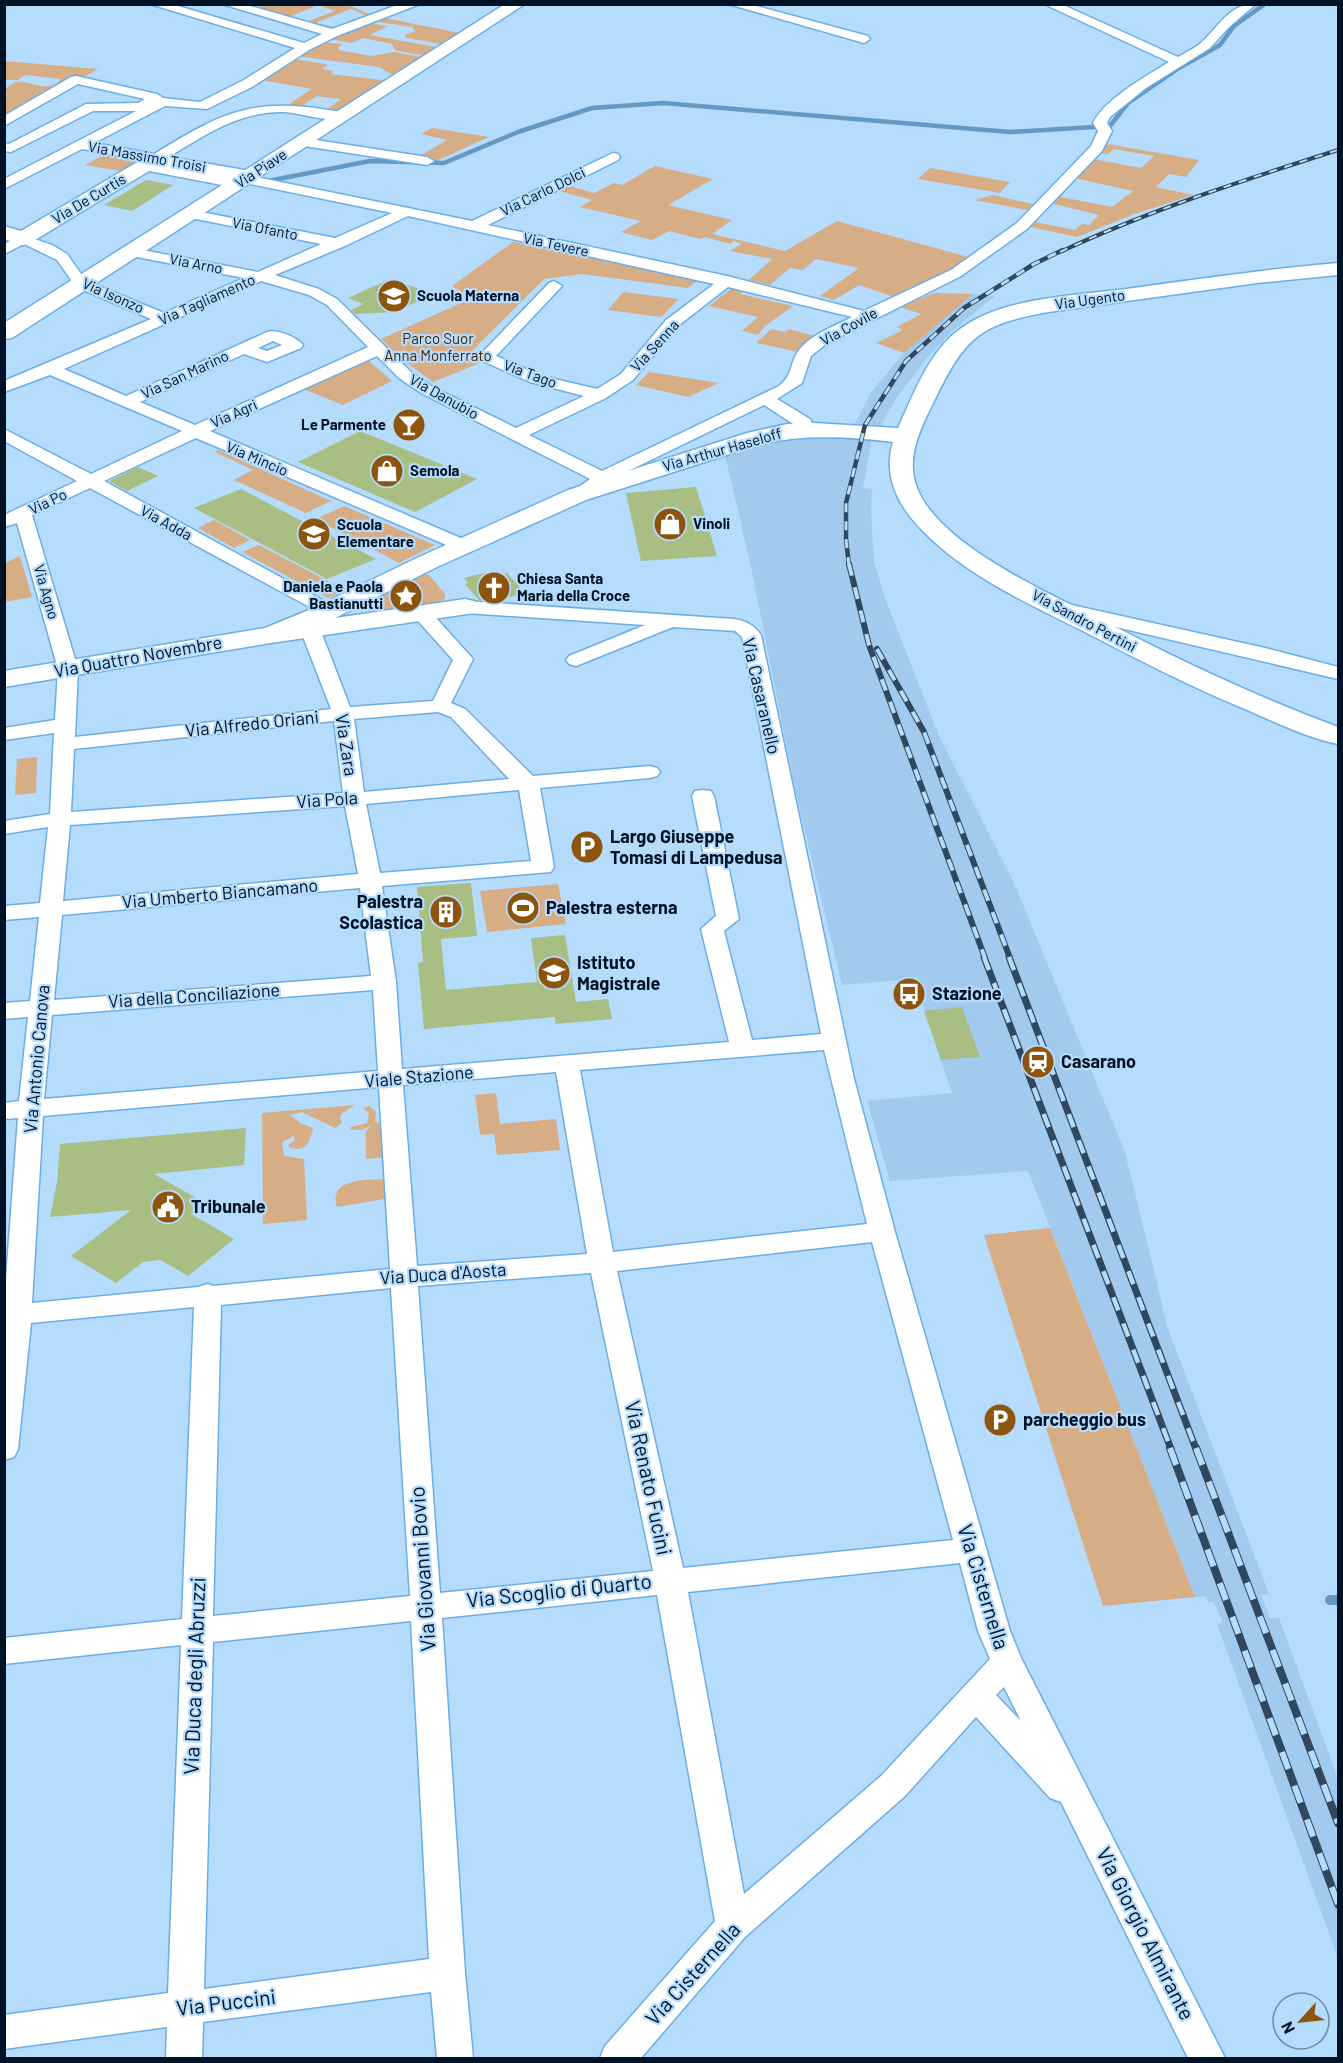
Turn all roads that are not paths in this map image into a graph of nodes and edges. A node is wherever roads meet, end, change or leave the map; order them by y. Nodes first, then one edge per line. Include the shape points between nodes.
1 (156, 4) edge
2 (228, 4) edge
3 (414, 4) edge
4 (517, 4) edge
5 (734, 4) edge
6 (1050, 4) edge
7 (1250, 4) edge
8 (1068, 8) edge
9 (333, 33) junction
10 (864, 39) dead end
11 (305, 47) junction
12 (1178, 61) junction
13 (335, 115) dead end
14 (4, 122) edge
15 (303, 142) junction
16 (80, 146) junction
17 (4, 147) edge
18 (613, 157) dead end
19 (4, 160) edge
20 (427, 161) dead end
21 (151, 162) junction
22 (32, 170) junction
23 (245, 179) junction
24 (4, 185) edge
25 (408, 212) junction
26 (191, 214) junction
27 (472, 227) junction
28 (14, 236) edge
29 (340, 243) junction
30 (4, 250) edge
31 (132, 252) junction
32 (1338, 269) edge
33 (1285, 273) junction
34 (261, 277) junction
35 (1338, 279) edge
36 (727, 281) junction
37 (81, 284) junction
38 (554, 286) dead end
39 (4, 304) edge
40 (39, 311) junction
41 (866, 316) junction
42 (165, 319) junction
43 (4, 333) edge
44 (244, 348) dead end
45 (378, 350) junction
46 (50, 369) junction
47 (4, 387) edge
48 (600, 395) junction
49 (765, 399) junction
50 (126, 402) junction
51 (804, 423) dead end
52 (194, 432) junction
53 (4, 434) edge
54 (514, 435) junction
55 (905, 436) junction
56 (607, 480) junction
57 (91, 482) junction
58 (23, 514) junction
59 (4, 522) edge
60 (464, 546) junction
61 (446, 584) junction
62 (352, 599) junction
63 (1056, 608) junction
64 (421, 614) junction
65 (319, 620) junction
66 (367, 621) junction
67 (671, 621) junction
68 (576, 660) dead end
69 (68, 669) junction
70 (1338, 673) edge
71 (4, 679) edge
72 (440, 706) junction
73 (343, 714) junction
74 (4, 734) edge
75 (65, 734) junction
76 (1338, 736) edge
77 (650, 772) dead end
78 (528, 783) junction
79 (703, 796) dead end
80 (354, 799) junction
81 (60, 819) junction
82 (4, 828) edge
83 (370, 880) junction
84 (51, 910) junction
85 (4, 913) edge
86 (384, 982) junction
87 (41, 1008) junction
88 (4, 1011) edge
89 (834, 1041) junction
90 (743, 1050) junction
91 (567, 1065) junction
92 (391, 1080) junction
93 (31, 1108) junction
94 (4, 1111) edge
95 (882, 1232) junction
96 (602, 1263) junction
97 (404, 1276) junction
98 (208, 1294) junction
99 (11, 1316) edge
100 (4, 1449) edge
101 (971, 1550) junction
102 (670, 1580) junction
103 (426, 1605) junction
104 (197, 1630) junction
105 (4, 1651) edge
106 (1007, 1662) junction
107 (976, 1695) junction
108 (1082, 1809) junction
109 (734, 1926) junction
110 (447, 1973) junction
111 (185, 2008) junction
112 (4, 2032) edge
113 (184, 2058) edge
114 (455, 2058) edge
115 (618, 2058) edge
116 (1207, 2058) edge

1 - 11 street
2 - 9 street
3 - 9 street
4 - 15 street, Via Piave
5 - 10 street
6 - 8 street
7 - 12 street, Via Covile via 1206,45
8 - 12 street
9 - 11 street
11 - 16 street via 247,84 202,106 163,102
12 - 41 street, Via Covile via 1104,115 1097,148 1022,226 956,273
13 - 21 street via 291,108 246,112 228,117
14 - 17 street via 76,80 157,98 140,107 91,107 11,148
15 - 20 street
15 - 23 street, Via Piave
16 - 21 street, Via Massimo Troisi
16 - 22 street
18 - 27 street, Via Carlo Dolci
19 - 22 street
21 - 23 street, Via Massimo Troisi
21 - 28 street, Via De Curtis
22 - 24 street
23 - 25 street, Via Tevere
23 - 26 street, Via Piave
25 - 27 street, Via Tevere
25 - 29 street, Via Tagliamento
26 - 29 street, Via Ofanto
26 - 31 street, Via Piave
27 - 36 street, Via Tevere
28 - 30 street
28 - 37 street, Via Isonzo via 62,257
29 - 34 street, Via Tagliamento
31 - 34 street, Via Arno
31 - 37 street, Via Piave
32 - 33 street, Via Ugento
33 - 35 street
33 - 55 street, Via Ugento via 1025,310 986,322 951,346
34 - 42 street, Via Tagliamento
34 - 45 street, Via Danubio via 310,290 332,302
36 - 41 street, Via Tevere
36 - 48 street, Via Senna via 672,323 627,377
37 - 40 street, Via Piave
37 - 42 street, Via Isonzo
38 - 48 street, Via Tago via 486,357 536,379
39 - 40 street
40 - 43 street, Via Piave
41 - 49 street, Via Covile via 804,354 796,380
42 - 46 street, Via Tagliamento
44 - 50 street, Via San Marino
45 - 52 street, Via Agri
45 - 54 street, Via Danubio via 427,390
46 - 47 street, Via Tagliamento
46 - 50 street, Via Mincio
48 - 54 street, Via Senna
49 - 51 street
49 - 56 street, Via Covile
50 - 52 street, Via Mincio
52 - 57 street, Via Agri
52 - 60 street, Via Mincio
53 - 57 street, Via Adda
54 - 56 street, Via Danubio
55 - 56 street, Via Arthur Haseloff via 833,430 774,433
55 - 63 street, Via Sandro Pertini via 902,476 913,502 930,524 960,549
56 - 60 street, Via Covile
57 - 58 street, Via Po
57 - 65 street, Via Adda
58 - 59 street, Via Po
58 - 69 street, Via Agno
60 - 61 street, Via Covile
61 - 62 street
61 - 64 street, Via Quattro Novembre
61 - 67 street, Via Casaranello
62 - 65 street
62 - 66 street
63 - 70 street
63 - 76 street, Via Sandro Pertini via 1182,671 1291,720
64 - 66 street, Via Quattro Novembre
64 - 72 street via 463,659
65 - 66 street, Via Quattro Novembre
65 - 69 street, Via Quattro Novembre via 271,635
65 - 73 street, Via Zara
67 - 68 street
67 - 89 street, Via Casaranello via 741,626 751,635
69 - 71 street, Via Quattro Novembre
69 - 75 street, Via Antonio Canova
72 - 73 street, Via Alfredo Oriani
72 - 78 street via 459,713
73 - 75 street, Via Alfredo Oriani
73 - 80 street, Via Zara
74 - 75 street, Via Alfredo Oriani
75 - 81 street, Via Antonio Canova
77 - 78 street, Via Pola
78 - 80 street, Via Pola
78 - 83 street, Via Umberto Biancamano via 543,867
79 - 90 street via 728,919 712,929
80 - 81 street, Via Pola
80 - 83 street, Via Zara
81 - 82 street, Via Pola
81 - 84 street, Via Antonio Canova
83 - 84 street, Via Umberto Biancamano
83 - 86 street, Via Zara
84 - 85 street, Via Umberto Biancamano
84 - 87 street, Via Antonio Canova
86 - 87 street, Via della Conciliazione
86 - 92 street, Via Zara
87 - 88 street, Via della Conciliazione
87 - 93 street, Via Antonio Canova
89 - 90 street, Viale Stazione
89 - 95 street, Via Cisternella
90 - 91 street, Viale Stazione
91 - 92 street, Viale Stazione
91 - 96 street, Via Renato Fucini
92 - 93 street, Viale Stazione
92 - 97 street, Via Giovanni Bovio
93 - 94 street, Viale Stazione
93 - 99 street, Via Antonio Canova
95 - 96 street, Via Duca d'Aosta
95 - 101 street, Via Cisternella
96 - 97 street, Via Duca d'Aosta
96 - 102 street, Via Renato Fucini
97 - 98 street, Via Duca d'Aosta
97 - 103 street, Via Giovanni Bovio
98 - 99 street, Via Duca d'Aosta
98 - 104 street, Via Duca degli Abruzzi
99 - 100 street, Via Antonio Canova
101 - 102 street, Via Scoglio di Quarto
101 - 106 street, Via Cisternella
102 - 103 street, Via Scoglio di Quarto
102 - 109 street, Via Renato Fucini
103 - 104 street, Via Scoglio di Quarto
103 - 110 street, Via Giovanni Bovio
104 - 105 street, Via Scoglio di Quarto
104 - 111 street, Via Duca degli Abruzzi
106 - 107 street, Via Cisternella
106 - 108 street, Via Giorgio Almirante
107 - 108 street, Via Giorgio Almirante
107 - 109 street, Via Cisternella via 893,1786
108 - 116 street, Via Giorgio Almirante
109 - 115 street, Via Cisternella
110 - 111 street, Via Puccini
110 - 114 street, Via Giovanni Bovio
111 - 112 street, Via Puccini
111 - 113 street, Via Duca degli Abruzzi

